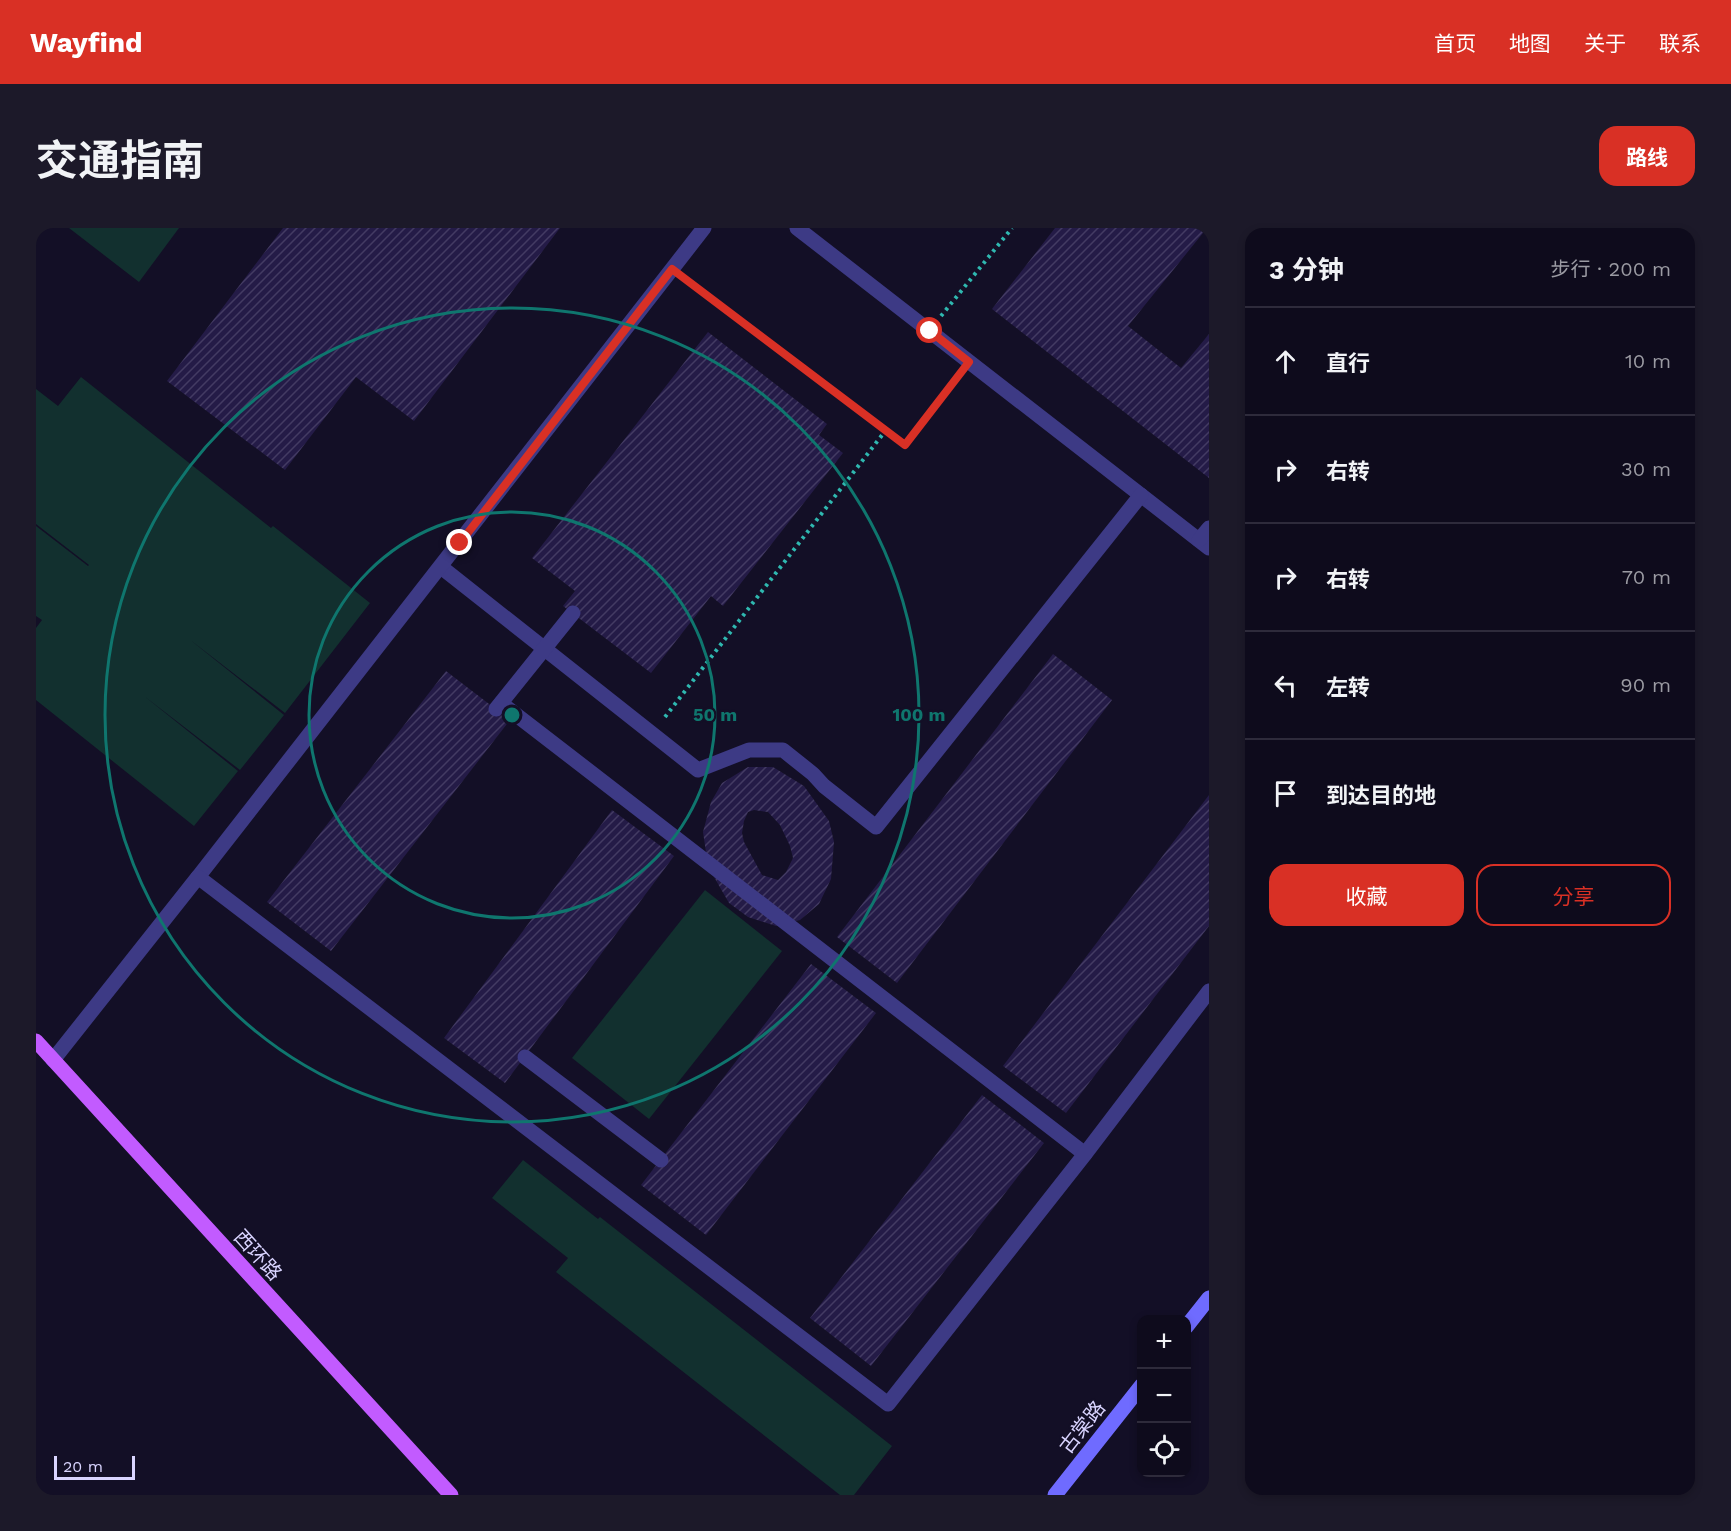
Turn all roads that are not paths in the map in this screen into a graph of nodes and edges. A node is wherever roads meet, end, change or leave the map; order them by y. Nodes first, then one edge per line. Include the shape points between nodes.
1 (704, 228) edge
2 (797, 228) edge
3 (1141, 495) junction
4 (1206, 539) edge
5 (441, 567) junction
6 (573, 613) dead end
7 (544, 648) junction
8 (198, 877) junction
9 (1209, 991) edge
10 (36, 1041) edge
11 (525, 1057) dead end
12 (53, 1060) junction
13 (1085, 1154) junction
14 (661, 1160) dead end
15 (1209, 1298) edge
16 (1191, 1321) edge
17 (1137, 1391) edge
18 (451, 1495) edge
19 (1055, 1495) edge

1 - 5 lane
2 - 3 lane
3 - 4 lane
3 - 7 lane via 876,827 783,750 749,750 698,770
5 - 7 lane
5 - 8 lane
6 - 7 lane
7 - 13 lane via 498,706
8 - 12 lane
8 - 13 lane via 888,1404
9 - 13 lane
10 - 12 main road, 西环路
11 - 14 lane
12 - 18 main road, 西环路
15 - 16 main road
17 - 19 main road, 古棠路

